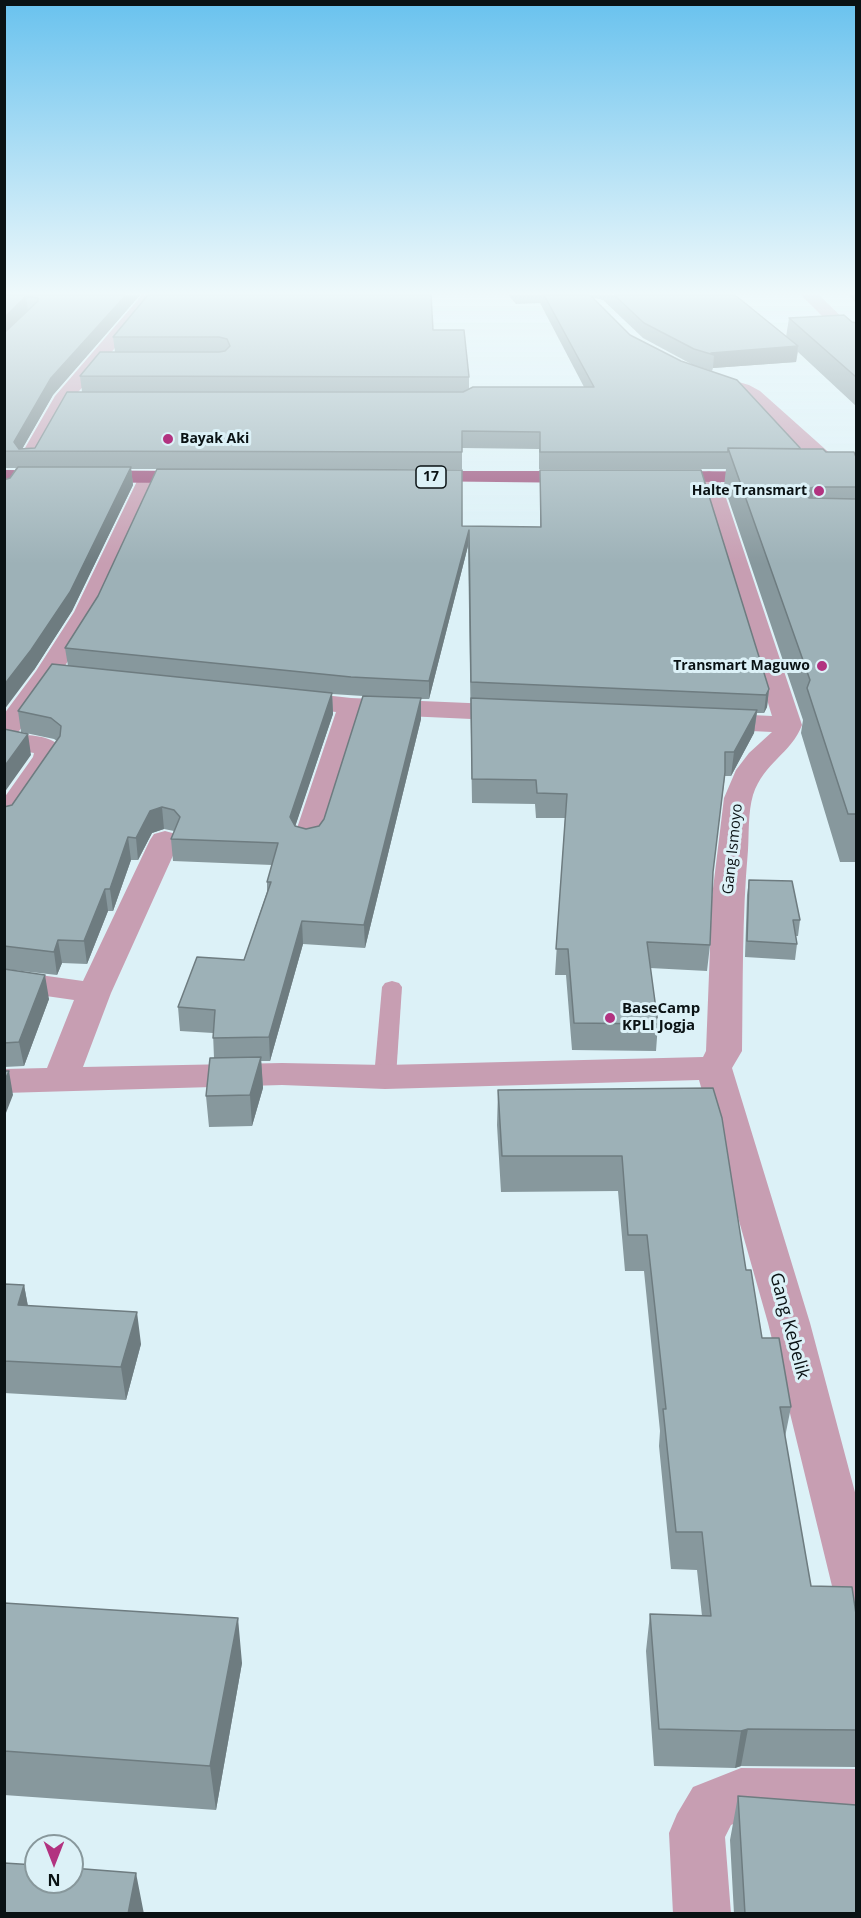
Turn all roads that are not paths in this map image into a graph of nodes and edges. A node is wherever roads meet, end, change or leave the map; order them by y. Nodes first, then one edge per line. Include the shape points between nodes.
1 (74, 385) edge
2 (728, 385) edge
3 (62, 400) junction
4 (86, 400) edge
5 (28, 459) junction
6 (206, 460) edge
7 (827, 461) junction
8 (856, 462) edge
9 (403, 469) edge
10 (599, 469) edge
11 (6, 476) edge
12 (149, 477) junction
13 (221, 477) edge
14 (709, 477) junction
15 (856, 478) edge
16 (269, 697) edge
17 (351, 706) junction
18 (540, 714) edge
19 (681, 720) edge
20 (788, 725) junction
21 (4, 733) edge
22 (4, 740) edge
23 (4, 820) edge
24 (165, 840) dead end
25 (308, 840) edge
26 (4, 980) edge
27 (392, 987) dead end
28 (94, 993) junction
29 (714, 1068) junction
30 (385, 1077) junction
31 (61, 1078) junction
32 (4, 1081) edge
33 (856, 1586) edge
34 (856, 1796) edge
35 (702, 1914) edge

1 - 3 street
2 - 7 street via 753,395
3 - 4 street
3 - 5 street
5 - 6 highway
5 - 11 highway
7 - 8 highway
7 - 14 highway via 641,469
9 - 10 highway, 17
11 - 12 highway
12 - 13 highway
12 - 21 street via 59,675
14 - 15 highway
14 - 20 street
16 - 17 street
17 - 18 street
17 - 25 street
19 - 20 street
20 - 29 street, Gang Ismoyo via 784,736 746,776 738,798 728,897 724,1052
22 - 23 street via 48,749 47,757
24 - 28 street
26 - 28 street
27 - 30 lane
28 - 31 street
29 - 30 street
29 - 33 street, Gang Kebelik via 789,1323
30 - 31 street via 282,1074
31 - 32 street
34 - 35 street via 741,1794 712,1806 697,1833

